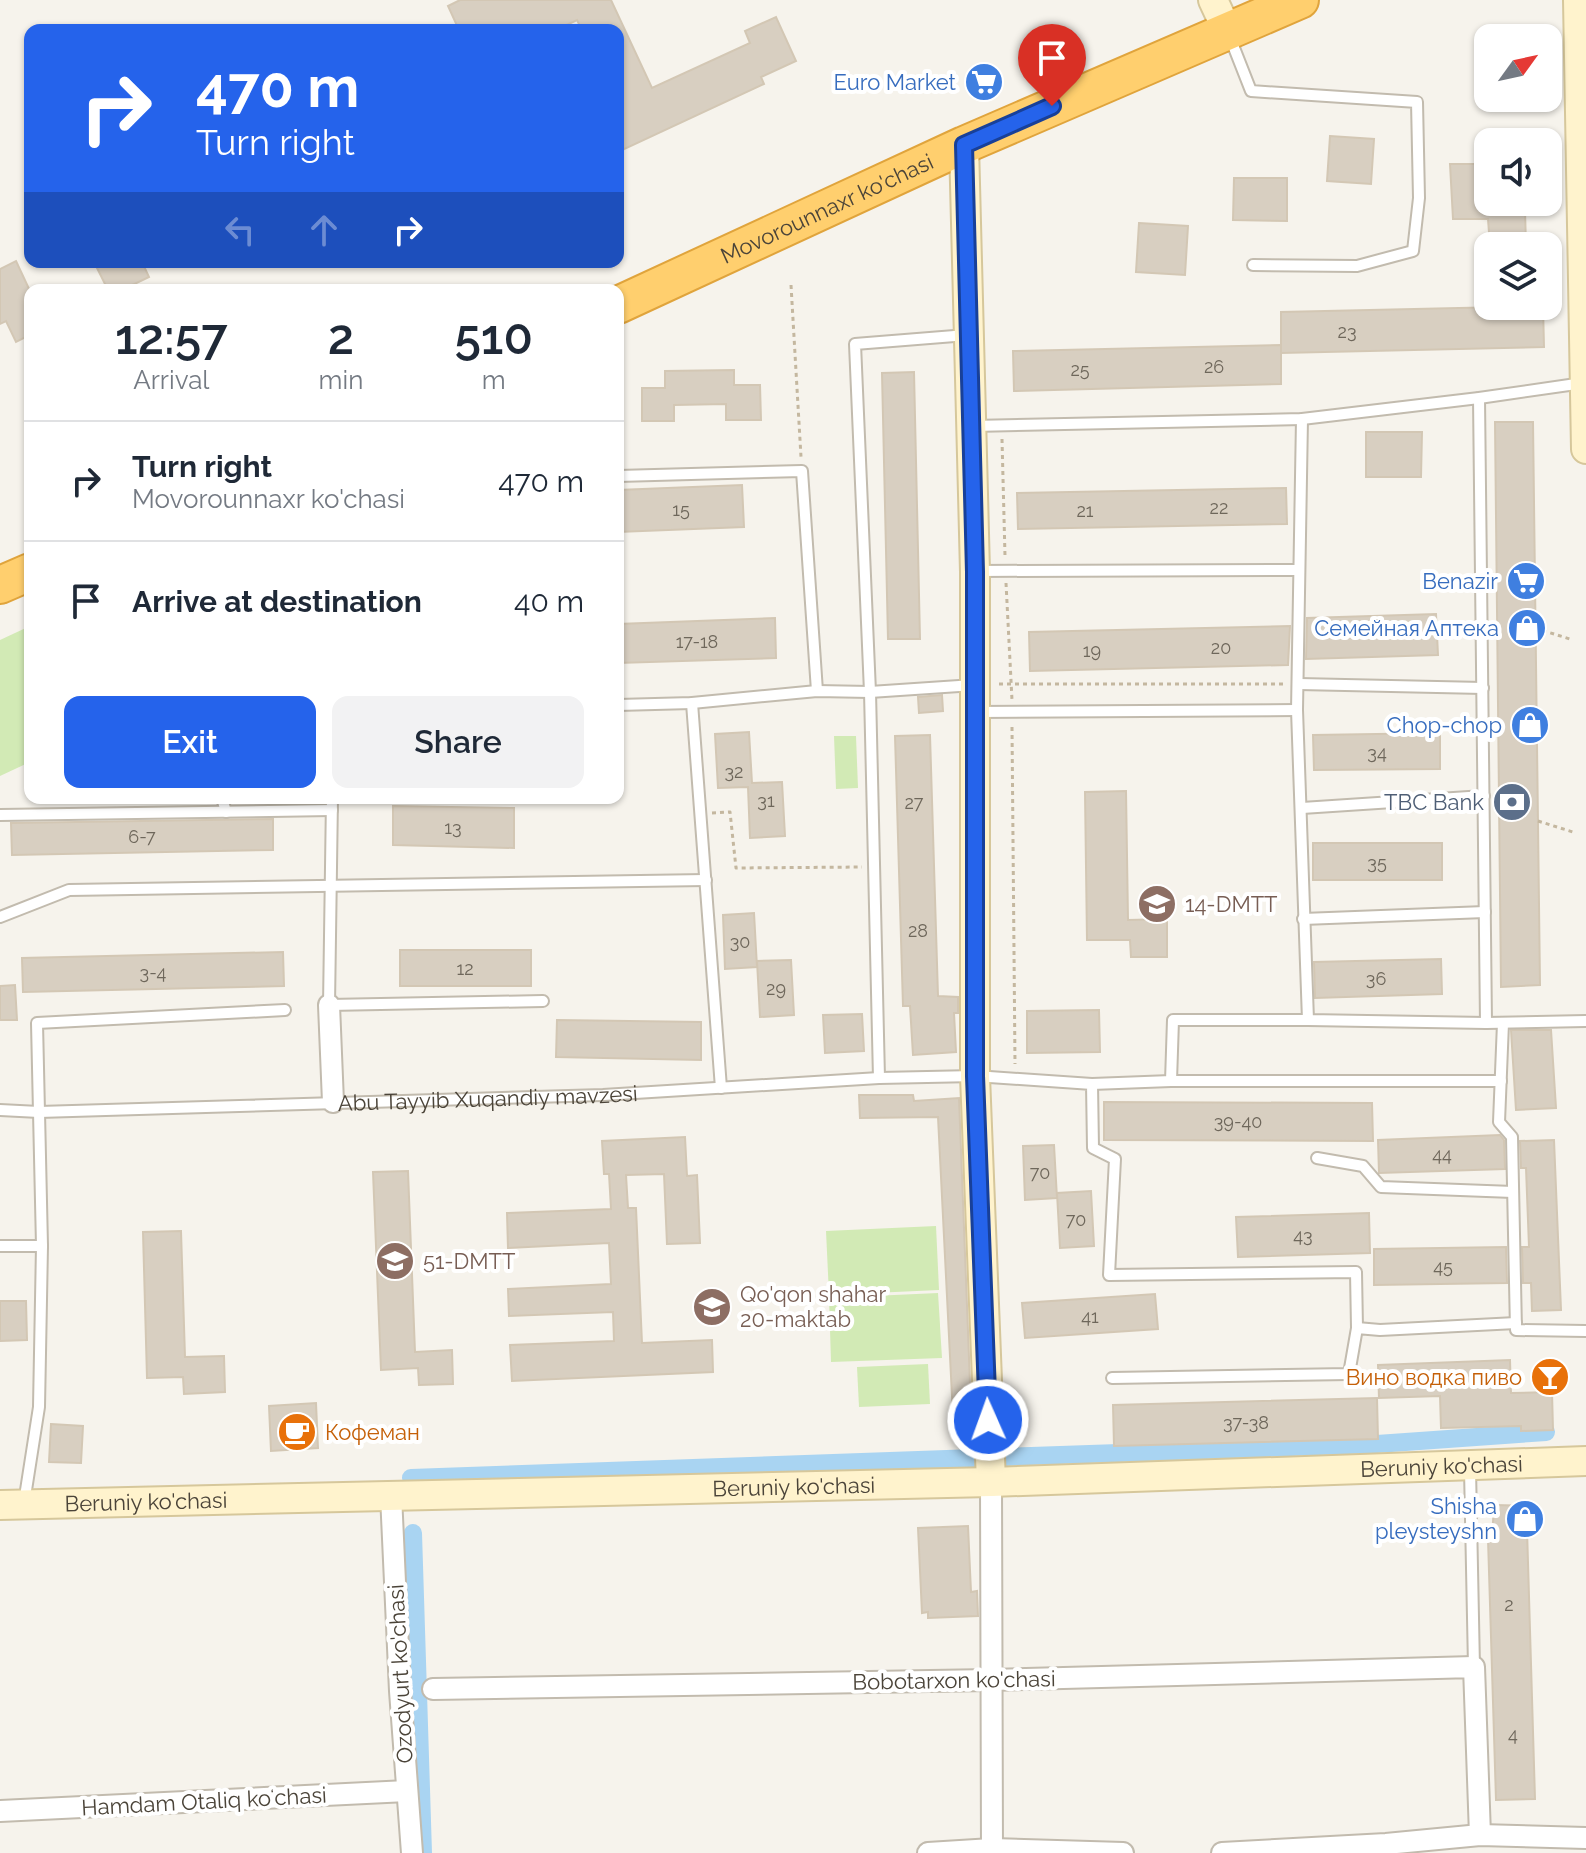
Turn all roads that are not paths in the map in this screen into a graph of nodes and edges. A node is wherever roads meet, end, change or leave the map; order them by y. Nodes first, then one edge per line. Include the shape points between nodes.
1 (1300, 0) edge
2 (1578, 0) edge
3 (1220, 15) edge
4 (964, 145) junction
5 (1253, 265) dead end
6 (624, 302) edge
7 (969, 335) junction
8 (1585, 383) edge
9 (1479, 398) junction
10 (1302, 419) junction
11 (972, 426) junction
12 (1586, 449) edge
13 (624, 476) edge
14 (1299, 570) junction
15 (975, 572) junction
16 (24, 575) edge
17 (0, 585) edge
18 (1299, 684) junction
19 (1483, 688) junction
20 (817, 691) junction
21 (870, 692) junction
22 (975, 698) junction
23 (692, 703) junction
24 (624, 705) edge
25 (1297, 710) junction
26 (1484, 796) junction
27 (224, 804) edge
28 (332, 804) edge
29 (1302, 808) junction
30 (332, 810) junction
31 (226, 812) junction
32 (0, 815) edge
33 (706, 880) junction
34 (330, 888) junction
35 (1485, 912) junction
36 (0, 917) edge
37 (1303, 919) junction
38 (543, 1001) dead end
39 (329, 1005) junction
40 (285, 1010) dead end
41 (1308, 1020) junction
42 (1586, 1021) edge
43 (1486, 1023) junction
44 (1503, 1023) junction
45 (975, 1076) junction
46 (879, 1078) junction
47 (1171, 1081) junction
48 (1501, 1081) junction
49 (1092, 1084) junction
50 (721, 1088) junction
51 (333, 1102) junction
52 (0, 1110) edge
53 (39, 1112) junction
54 (1317, 1158) dead end
55 (1513, 1192) junction
56 (0, 1246) edge
57 (42, 1246) junction
58 (1516, 1323) junction
59 (1357, 1328) junction
60 (1586, 1331) edge
61 (1112, 1378) dead end
62 (1586, 1461) edge
63 (1470, 1465) junction
64 (991, 1482) junction
65 (391, 1495) junction
66 (12, 1505) edge
67 (1474, 1667) junction
68 (991, 1680) junction
69 (433, 1689) dead end
70 (407, 1791) junction
71 (0, 1811) edge
72 (1480, 1835) junction
73 (1586, 1838) edge
74 (1386, 1848) edge
75 (992, 1851) edge
76 (412, 1853) edge
77 (928, 1853) edge
78 (1123, 1853) edge
79 (1222, 1853) edge

1 - 3 highway, Movorounnaxr ko'chasi
2 - 8 main road
3 - 4 highway, Movorounnaxr ko'chasi
3 - 5 lane via 1251,91 1417,102 1419,198 1413,251 1357,266
4 - 6 highway, Movorounnaxr ko'chasi
4 - 7 main road
7 - 11 main road
7 - 21 lane via 855,344
8 - 9 lane
8 - 12 main road
9 - 10 lane
9 - 19 lane
10 - 11 lane
10 - 14 lane
11 - 15 main road
13 - 20 lane via 802,471
14 - 15 lane
14 - 18 lane
15 - 22 main road
16 - 17 highway
18 - 19 lane
18 - 25 lane
19 - 26 lane
20 - 21 lane
20 - 23 lane
21 - 22 lane
21 - 46 lane
22 - 25 lane via 1012,711
22 - 45 main road
23 - 24 lane
23 - 33 lane
25 - 29 lane
26 - 29 lane
26 - 35 lane
27 - 31 lane
28 - 30 lane
29 - 37 lane
30 - 31 lane
30 - 34 lane
31 - 32 lane
33 - 34 lane
33 - 50 lane
34 - 36 lane via 69,890
34 - 39 lane
35 - 37 lane
35 - 43 lane
37 - 41 lane
38 - 39 lane
39 - 51 street
40 - 53 lane via 37,1023
41 - 43 lane
41 - 47 lane via 1173,1020
42 - 44 lane
43 - 44 lane
44 - 48 lane
45 - 46 lane, Abu Tayyib Xuqandiy mavzesi
45 - 49 lane, Abu Tayyib Xuqandiy mavzesi
45 - 64 main road
46 - 50 lane, Abu Tayyib Xuqandiy mavzesi
47 - 48 lane, Abu Tayyib Xuqandiy mavzesi
47 - 49 lane, Abu Tayyib Xuqandiy mavzesi
48 - 55 lane via 1499,1122 1512,1137
49 - 59 lane via 1093,1148 1115,1159 1109,1275 1356,1272
50 - 51 lane, Abu Tayyib Xuqandiy mavzesi
51 - 53 lane, Abu Tayyib Xuqandiy mavzesi
52 - 53 lane, Abu Tayyib Xuqandiy mavzesi
53 - 57 lane
54 - 55 lane via 1363,1166 1381,1187
55 - 58 lane
56 - 57 lane
57 - 66 lane via 39,1407
58 - 59 lane
58 - 60 lane via 1516,1330
59 - 61 lane via 1349,1374
62 - 63 main road, Beruniy ko'chasi
63 - 64 main road, Beruniy ko'chasi
63 - 67 lane
64 - 65 main road, Beruniy ko'chasi
64 - 68 street
65 - 66 main road, Beruniy ko'chasi
65 - 70 street, Ozodyurt ko'chasi
67 - 68 street, Bobotarxon ko'chasi
67 - 72 street
68 - 69 street, Bobotarxon ko'chasi
68 - 75 street
70 - 71 street, Hamdam Otaliq koʻchasi
70 - 76 street, Ozodyurt ko'chasi
72 - 73 street
72 - 74 street
74 - 79 street
75 - 77 street
75 - 78 street

